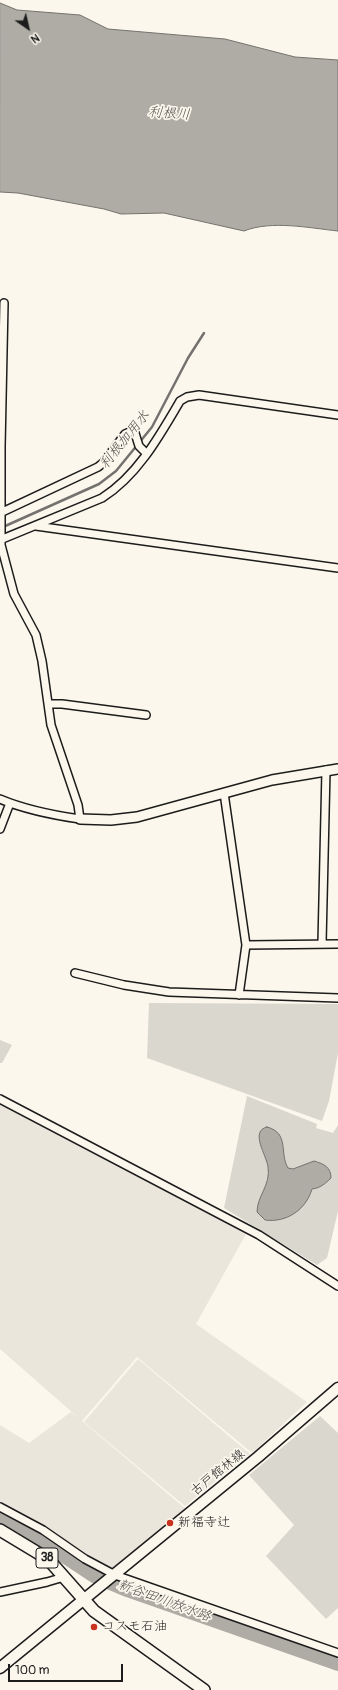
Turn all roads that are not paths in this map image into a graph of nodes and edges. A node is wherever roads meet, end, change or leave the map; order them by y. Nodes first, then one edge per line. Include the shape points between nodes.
1 (4, 303) dead end
2 (338, 414) edge
3 (146, 453) junction
4 (1, 513) edge
5 (36, 526) junction
6 (1, 540) edge
7 (338, 568) edge
8 (48, 704) junction
9 (146, 715) dead end
10 (338, 769) edge
11 (326, 770) junction
12 (224, 793) junction
13 (0, 799) edge
14 (10, 804) junction
15 (80, 819) junction
16 (0, 829) edge
17 (322, 944) junction
18 (338, 944) edge
19 (246, 945) junction
20 (75, 973) dead end
21 (239, 995) junction
22 (338, 998) edge
23 (0, 1099) edge
24 (338, 1286) edge
25 (338, 1388) edge
26 (0, 1507) edge
27 (0, 1530) edge
28 (64, 1576) junction
29 (114, 1576) junction
30 (0, 1592) edge
31 (83, 1600) junction
32 (338, 1653) edge
33 (0, 1668) edge
34 (199, 1689) edge

1 - 4 street
2 - 3 street via 191,396 180,402
3 - 4 street via 139,446 134,430 128,432 98,467
3 - 5 street via 138,467 114,491
4 - 6 street
5 - 6 street
5 - 7 street
6 - 8 street via 14,594 36,635
8 - 9 street
8 - 15 street via 51,725 78,805
10 - 11 street
11 - 12 street via 272,780
11 - 17 street
12 - 15 street via 137,817 111,820
12 - 19 street
13 - 14 street
14 - 15 street via 42,813
14 - 16 street
17 - 18 street
17 - 19 street
19 - 21 street
20 - 21 street via 124,985 169,992
21 - 22 street
23 - 24 street via 259,1236
25 - 29 main road, 古戸館林線
26 - 29 street via 43,1530
27 - 28 main road, 38 via 39,1552
28 - 30 street
28 - 31 main road, 38
29 - 31 main road, 古戸館林線
29 - 32 street
31 - 33 main road
31 - 34 main road, 38 via 94,1611

